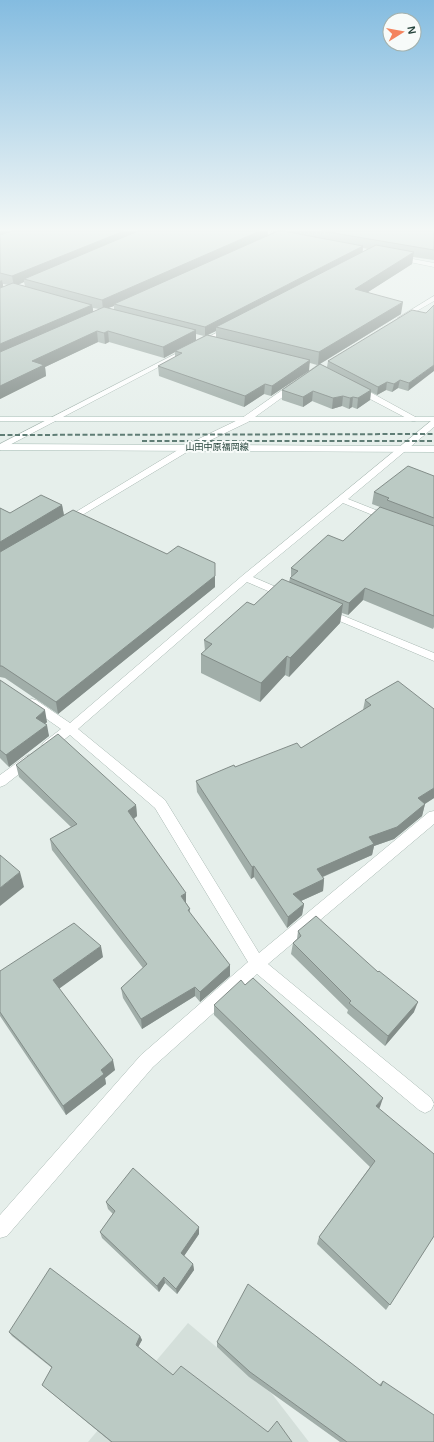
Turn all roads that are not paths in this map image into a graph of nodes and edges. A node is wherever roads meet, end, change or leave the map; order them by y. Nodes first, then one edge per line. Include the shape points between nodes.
1 (434, 298) edge
2 (393, 323) edge
3 (234, 325) edge
4 (202, 339) junction
5 (221, 344) edge
6 (300, 382) edge
7 (346, 383) edge
8 (56, 418) junction
9 (0, 419) edge
10 (434, 419) edge
11 (245, 420) junction
12 (415, 420) junction
13 (434, 423) edge
14 (0, 447) edge
15 (189, 447) junction
16 (402, 448) junction
17 (434, 449) edge
18 (343, 500) junction
19 (399, 522) edge
20 (61, 524) edge
21 (246, 578) junction
22 (297, 599) edge
23 (319, 608) edge
24 (434, 657) edge
25 (19, 695) edge
26 (70, 729) junction
27 (0, 782) edge
28 (434, 816) edge
29 (257, 964) junction
30 (425, 1104) dead end
31 (0, 1229) edge

1 - 2 street
3 - 4 street
4 - 5 street
4 - 8 street
6 - 11 street
7 - 12 street
8 - 9 street
8 - 11 street
8 - 14 street
10 - 12 street
11 - 12 street
11 - 15 street
13 - 16 street
14 - 15 street, 山田中原福岡線
15 - 16 street, 山田中原福岡線
15 - 20 street
16 - 17 street, 山田中原福岡線
16 - 18 street
18 - 19 street
18 - 21 street
21 - 22 street
21 - 26 street
23 - 24 street
25 - 26 street
26 - 27 street
26 - 29 street via 160,804
28 - 29 street
29 - 30 street
29 - 31 street via 147,1061

